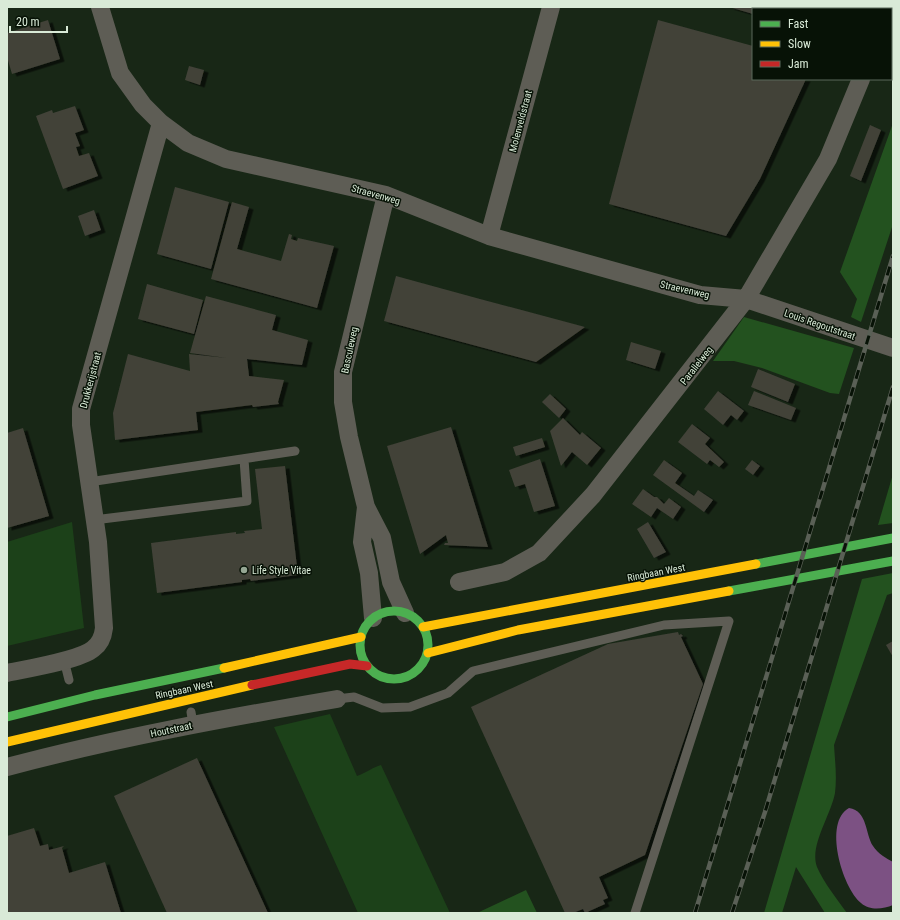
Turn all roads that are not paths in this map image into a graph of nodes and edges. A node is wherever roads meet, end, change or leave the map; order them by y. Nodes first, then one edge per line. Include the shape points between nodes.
1 (100, 7) edge
2 (551, 7) edge
3 (862, 80) edge
4 (161, 123) junction
5 (386, 195) junction
6 (489, 236) junction
7 (746, 299) junction
8 (893, 348) edge
9 (295, 451) dead end
10 (244, 459) junction
11 (89, 482) junction
12 (366, 507) junction
13 (94, 520) junction
14 (893, 538) edge
15 (893, 561) edge
16 (459, 582) dead end
17 (405, 613) junction
18 (373, 618) junction
19 (423, 627) junction
20 (361, 637) junction
21 (428, 653) junction
22 (64, 660) junction
23 (367, 666) junction
24 (7, 673) edge
25 (69, 680) dead end
26 (337, 699) joint
27 (7, 717) edge
28 (7, 742) edge
29 (7, 766) edge
30 (635, 913) edge

1 - 4 street, Straevenweg via 120,73 143,105
2 - 6 street, Molenveldstraat
3 - 7 street, Parallelweg via 828,159
4 - 5 street, Straevenweg via 188,143 226,159
4 - 11 street, Drukkerijstraat via 81,409
5 - 6 street, Straevenweg
5 - 12 street, Basculeweg via 342,372 349,437
6 - 7 street, Straevenweg via 700,295
7 - 8 street, Louis Regoutstraat
7 - 16 street, Parallelweg via 593,494 539,553 505,572
9 - 10 lane
10 - 11 lane
10 - 13 lane via 247,501
11 - 13 street, Drukkerijstraat
12 - 17 street, Basculeweg via 382,538 391,582
12 - 18 street, Basculeweg via 362,542 369,573
13 - 22 street, Drukkerijstraat via 104,628 99,643 86,654
14 - 19 main road, Ringbaan West
15 - 21 main road via 518,630
17 - 18 main road via 388,612
17 - 19 main road via 415,618
18 - 20 main road
19 - 21 main road via 428,640
20 - 23 main road via 361,652
20 - 27 main road, Ringbaan West via 72,699
21 - 23 main road via 421,667 409,677 394,680 379,676
22 - 24 street
22 - 25 lane
23 - 28 main road, Ringbaan West via 350,664
26 - 29 street, Houtstraat via 192,718 83,741
26 - 30 lane via 354,697 382,708 410,707 448,693 473,671 664,625 729,621

